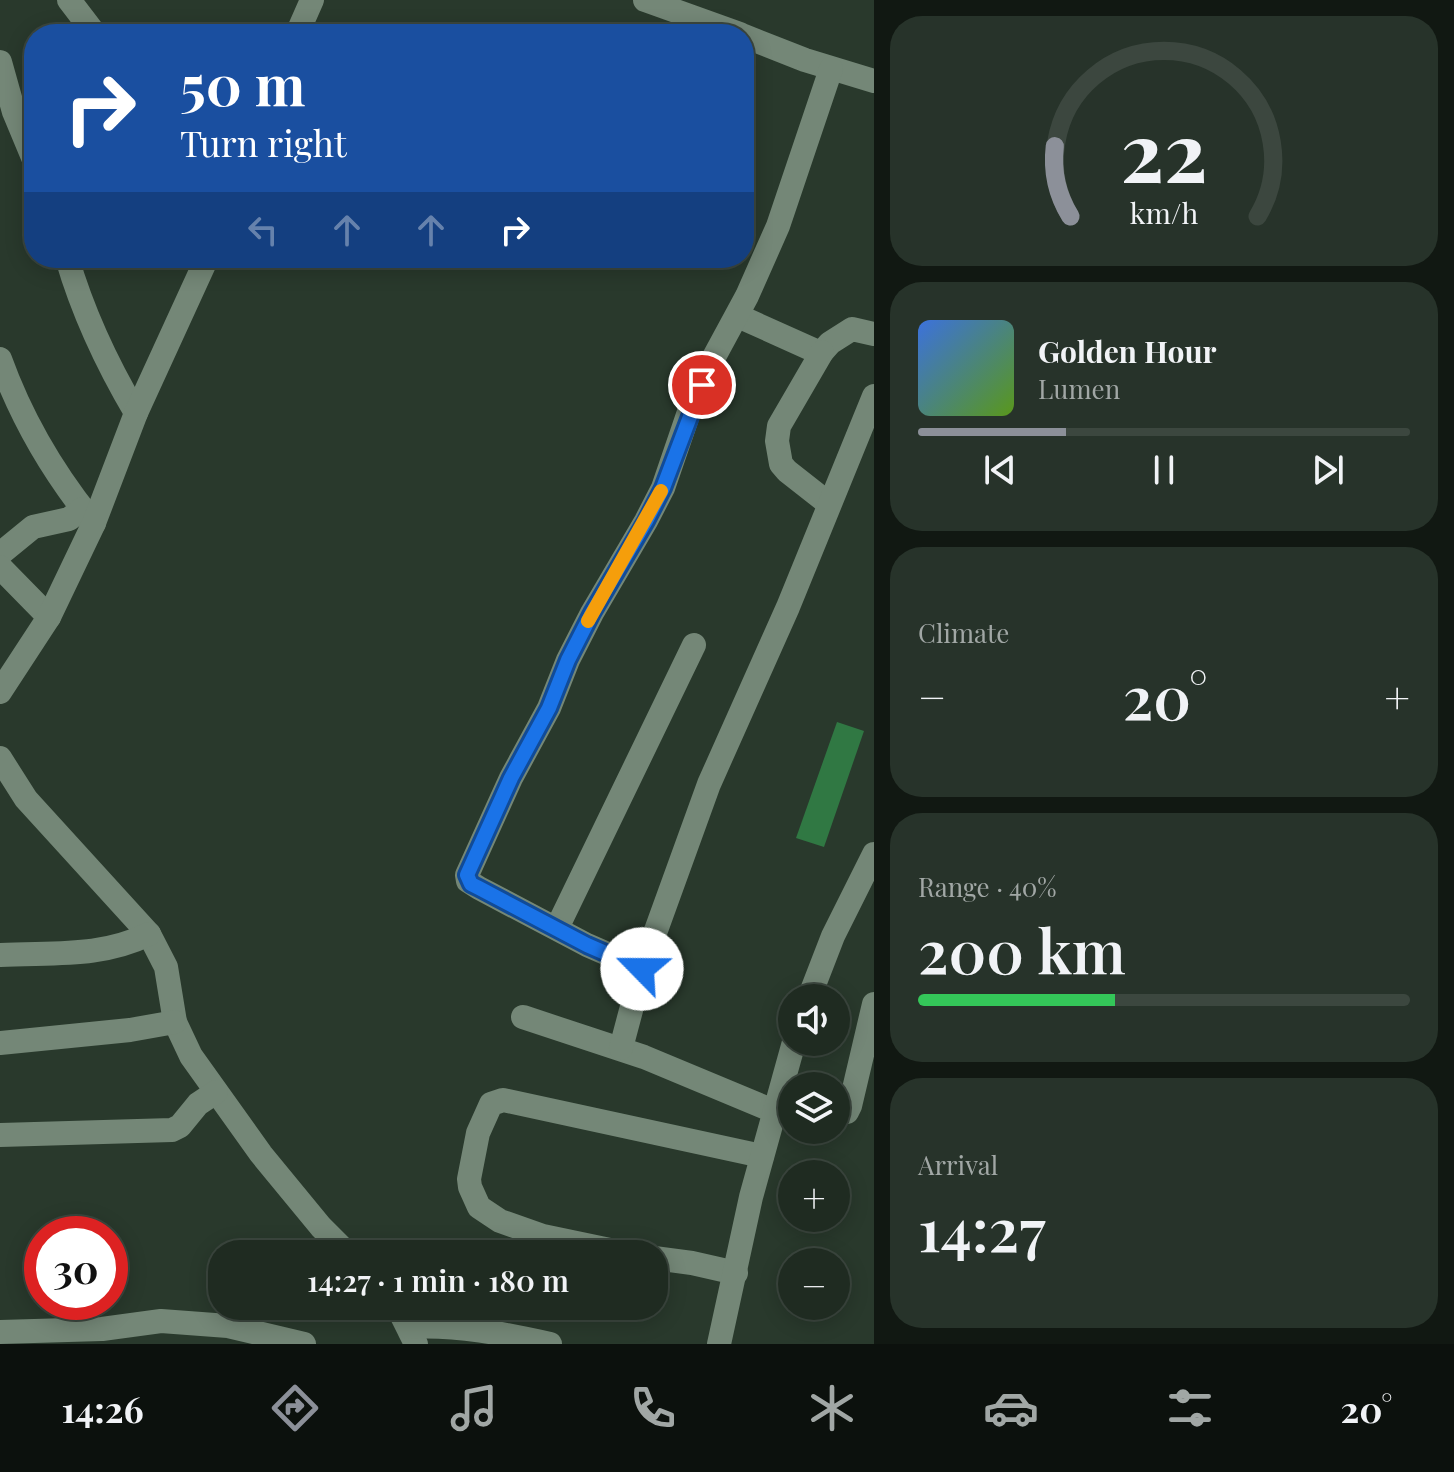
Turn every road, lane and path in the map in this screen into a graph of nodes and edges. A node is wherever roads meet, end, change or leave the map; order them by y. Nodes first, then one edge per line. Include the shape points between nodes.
1 (69, 0) edge
2 (312, 0) edge
3 (645, 0) edge
4 (87, 24) edge
5 (301, 24) edge
6 (712, 24) edge
7 (754, 40) edge
8 (0, 62) edge
9 (831, 69) junction
10 (874, 81) edge
11 (24, 136) edge
12 (70, 268) edge
13 (202, 268) edge
14 (738, 316) junction
15 (874, 334) edge
16 (822, 352) junction
17 (0, 359) edge
18 (874, 396) edge
19 (136, 413) junction
20 (829, 504) junction
21 (88, 516) junction
22 (0, 554) edge
23 (0, 567) edge
24 (49, 617) junction
25 (694, 645) dead end
26 (0, 692) edge
27 (0, 758) edge
28 (871, 869) edge
29 (557, 928) junction
30 (149, 934) junction
31 (0, 955) edge
32 (642, 969) junction
33 (814, 984) edge
34 (874, 1004) edge
35 (523, 1017) dead end
36 (175, 1022) junction
37 (0, 1043) edge
38 (621, 1048) junction
39 (216, 1092) junction
40 (778, 1106) edge
41 (850, 1106) edge
42 (778, 1117) edge
43 (0, 1135) edge
44 (762, 1156) junction
45 (334, 1240) edge
46 (562, 1240) edge
47 (668, 1260) edge
48 (736, 1273) junction
49 (407, 1326) edge
50 (0, 1332) edge
51 (304, 1344) edge
52 (550, 1344) edge
53 (719, 1344) edge

1 - 4 street
2 - 5 street
3 - 6 street
7 - 9 street
8 - 11 street
9 - 10 street
9 - 14 street via 789,198
12 - 19 street via 112,372
13 - 19 street
14 - 16 street
14 - 29 street via 689,412 663,488 568,660 467,875 471,884
15 - 16 street via 852,329
16 - 20 street via 779,426 777,441 781,464
17 - 21 street via 48,461
18 - 20 street
19 - 21 street
20 - 32 street via 709,784
21 - 22 street via 33,527
21 - 24 street
23 - 24 street
24 - 26 street
25 - 29 street
27 - 30 street via 26,799
28 - 33 street via 833,936
29 - 32 street
30 - 31 street via 107,950
30 - 36 street via 166,967
32 - 38 street
34 - 41 street
35 - 38 street
36 - 37 street
36 - 39 street
38 - 40 street
39 - 43 street via 172,1130
39 - 45 street
42 - 44 street
44 - 46 street via 503,1100 491,1104 478,1133 469,1179 479,1207 500,1221
44 - 48 street
47 - 48 street
48 - 53 street
49 - 52 street
50 - 51 street via 161,1321 228,1326

